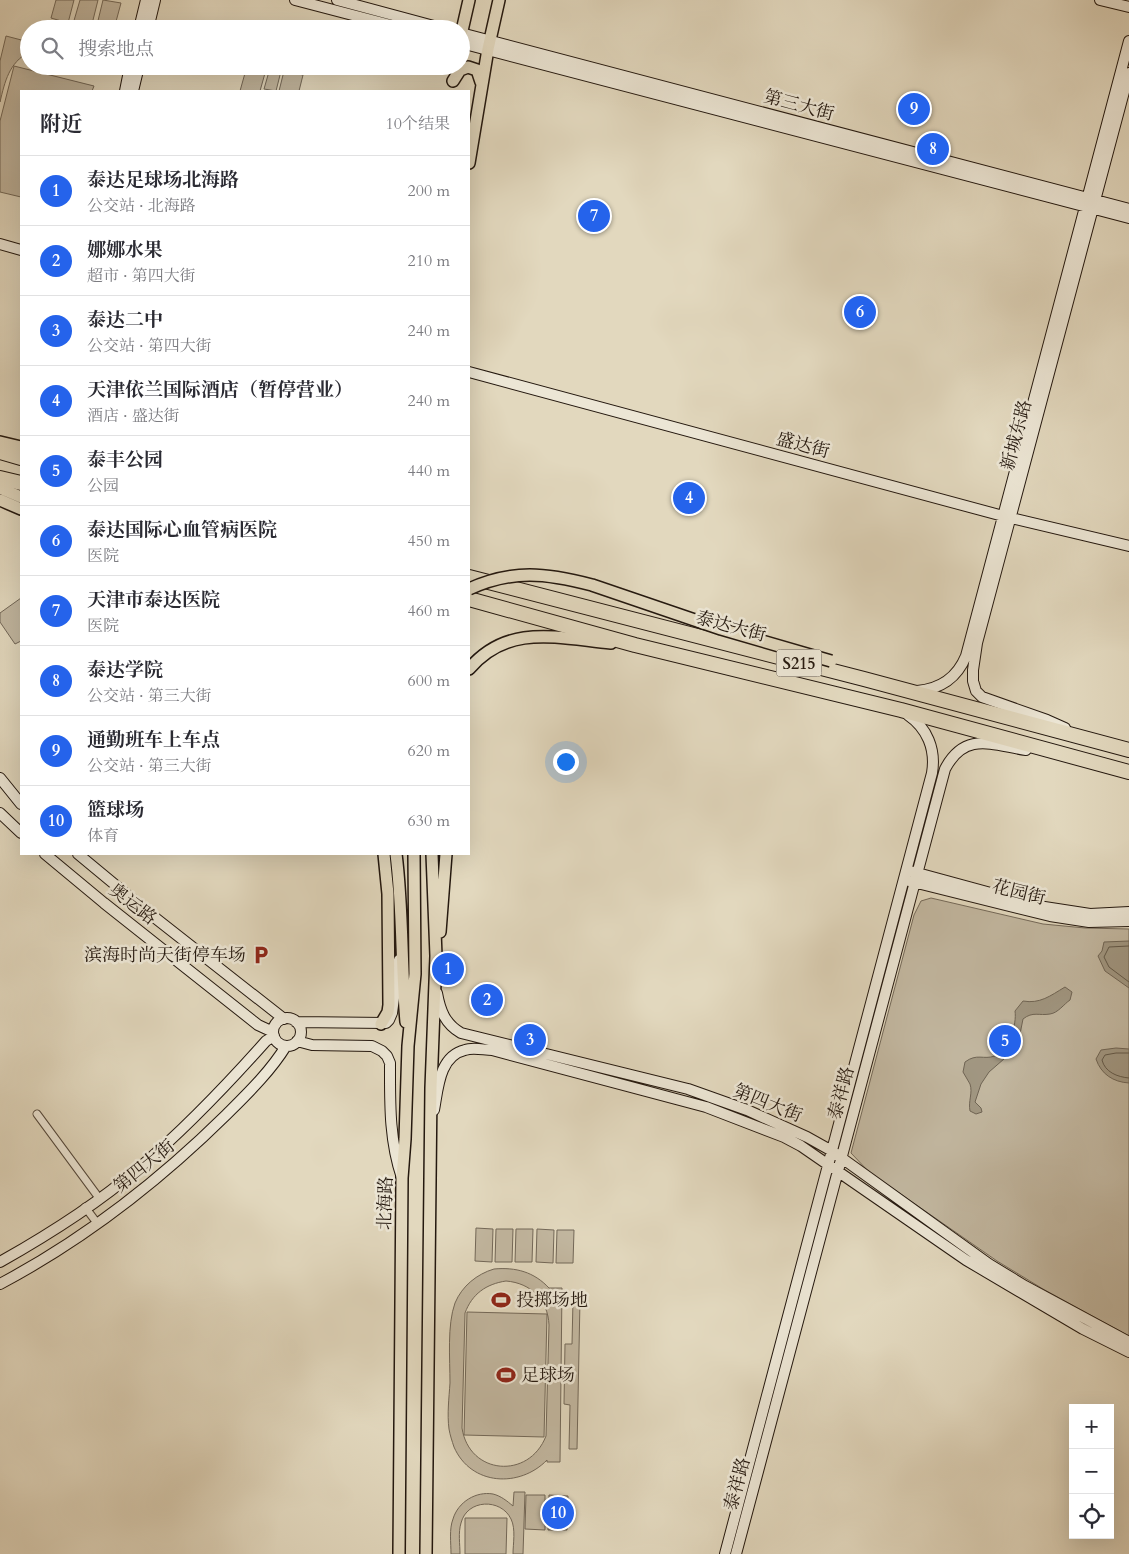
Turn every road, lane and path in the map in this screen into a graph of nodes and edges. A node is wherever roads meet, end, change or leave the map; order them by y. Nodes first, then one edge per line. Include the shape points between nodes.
1 (146, 0) edge
2 (155, 0) edge
3 (295, 0) edge
4 (337, 0) edge
5 (469, 0) edge
6 (499, 0) edge
7 (1100, 0) edge
8 (1129, 8) edge
9 (141, 20) edge
10 (150, 20) edge
11 (372, 20) edge
12 (411, 20) edge
13 (464, 20) edge
14 (470, 38) edge
15 (1129, 41) edge
16 (470, 44) edge
17 (489, 45) junction
18 (470, 68) edge
19 (1129, 73) edge
20 (128, 75) edge
21 (136, 75) edge
22 (481, 87) junction
23 (125, 90) edge
24 (132, 90) edge
25 (470, 157) edge
26 (1090, 203) junction
27 (1129, 209) edge
28 (1129, 218) edge
29 (0, 244) edge
30 (20, 250) edge
31 (0, 251) edge
32 (20, 256) edge
33 (470, 372) edge
34 (0, 442) edge
35 (20, 447) edge
36 (0, 452) edge
37 (20, 458) edge
38 (0, 478) edge
39 (20, 483) edge
40 (0, 488) edge
41 (20, 497) edge
42 (0, 500) edge
43 (20, 509) edge
44 (1006, 517) junction
45 (1129, 546) edge
46 (470, 577) edge
47 (470, 589) edge
48 (470, 599) edge
49 (635, 645) junction
50 (470, 668) edge
51 (864, 679) junction
52 (906, 691) junction
53 (901, 710) junction
54 (1084, 738) junction
55 (1129, 750) edge
56 (1065, 754) junction
57 (1129, 772) edge
58 (0, 778) edge
59 (20, 803) edge
60 (0, 813) edge
61 (20, 832) edge
62 (46, 855) edge
63 (79, 855) edge
64 (384, 855) edge
65 (396, 855) edge
66 (414, 855) edge
67 (432, 855) edge
68 (446, 855) edge
69 (910, 876) junction
70 (1129, 912) edge
71 (1129, 921) edge
72 (401, 939) junction
73 (436, 956) junction
74 (435, 983) junction
75 (284, 1019) junction
76 (296, 1022) junction
77 (380, 1024) junction
78 (273, 1034) junction
79 (298, 1042) junction
80 (286, 1046) junction
81 (408, 1046) junction
82 (37, 1114) dead end
83 (431, 1120) junction
84 (832, 1151) junction
85 (841, 1158) junction
86 (833, 1168) junction
87 (402, 1178) junction
88 (99, 1198) junction
89 (85, 1208) junction
90 (97, 1223) junction
91 (0, 1262) edge
92 (0, 1284) edge
93 (1129, 1342) edge
94 (1129, 1352) edge
95 (399, 1554) edge
96 (426, 1554) edge
97 (725, 1554) edge
98 (736, 1554) edge

1 - 9 street
2 - 10 street
3 - 11 street
4 - 12 street
5 - 13 main road
6 - 17 main road
7 - 8 street
14 - 17 street, 第三大街
15 - 26 street, 新城东路
16 - 17 street, 第三大街
17 - 22 main road
17 - 26 street, 第三大街
18 - 22 main road via 479,73
19 - 26 street, 新城东路
20 - 23 street
21 - 24 street
22 - 25 main road
26 - 27 street, 第三大街
26 - 28 street, 第三大街
26 - 44 street, 新城东路
29 - 30 street
31 - 32 street
33 - 44 street, 盛达街
34 - 35 main road
36 - 37 highway
38 - 39 highway
40 - 41 main road
42 - 43 main road
44 - 45 street, 盛达街
44 - 52 street, 新城东路 via 962,666 942,686
44 - 54 street, 新城东路 via 972,670 976,691 991,701 1047,720
46 - 51 highway, 泰达大街 / S215
47 - 51 main road, bridge via 518,575 571,579 832,662
48 - 49 highway, S215
49 - 50 main road via 523,637 497,646
49 - 53 highway, S215
51 - 52 highway, 泰达大街 / S215
52 - 54 highway, 泰达大街 / S215
53 - 56 highway, S215
53 - 69 street, 泰祥路 via 924,730 931,744 934,763
54 - 55 highway, 泰达大街 / S215
56 - 57 highway, S215
56 - 69 street, 泰祥路 via 978,742 958,751 944,769
58 - 59 street
60 - 61 street
62 - 78 street, 奥运路
63 - 75 street, 奥运路
64 - 77 main road via 388,894 389,1005
65 - 72 main road
66 - 81 main road, 北海路 via 415,974
67 - 73 main road
68 - 73 main road via 442,921
69 - 70 street, 花园街 via 1038,906 1090,914
69 - 71 street, 花园街 via 1050,916 1089,922
69 - 84 street, 泰祥路
69 - 85 street, 泰祥路
72 - 77 street via 392,1012 390,1020
72 - 81 main road
73 - 74 main road
74 - 83 main road
74 - 84 street, 第四大街 via 443,1015 452,1028 461,1033 688,1089 747,1110 807,1136
75 - 76 street
75 - 78 street, 第四大街 via 276,1024
76 - 77 street
76 - 79 street via 301,1034
78 - 80 street via 278,1043
78 - 88 street, 第四大街 via 223,1090 138,1169
79 - 80 street
79 - 87 street via 372,1046 387,1056 390,1063 391,1135
80 - 90 street, 第四大街 via 257,1083 212,1129 163,1173
81 - 87 main road, 北海路
82 - 88 street
83 - 86 street via 447,1062 464,1050 492,1050 706,1107 784,1137
83 - 96 main road
84 - 85 street, 第四大街
84 - 86 street, 泰祥路
85 - 86 street, 泰祥路
85 - 93 street, 第四大街 via 989,1264
86 - 94 street via 966,1260 1083,1329
86 - 97 street, 泰祥路
86 - 98 street, 泰祥路
87 - 95 main road, 北海路
88 - 89 street, 第四大街
89 - 90 street
89 - 91 street, 第四大街
90 - 92 street, 第四大街

